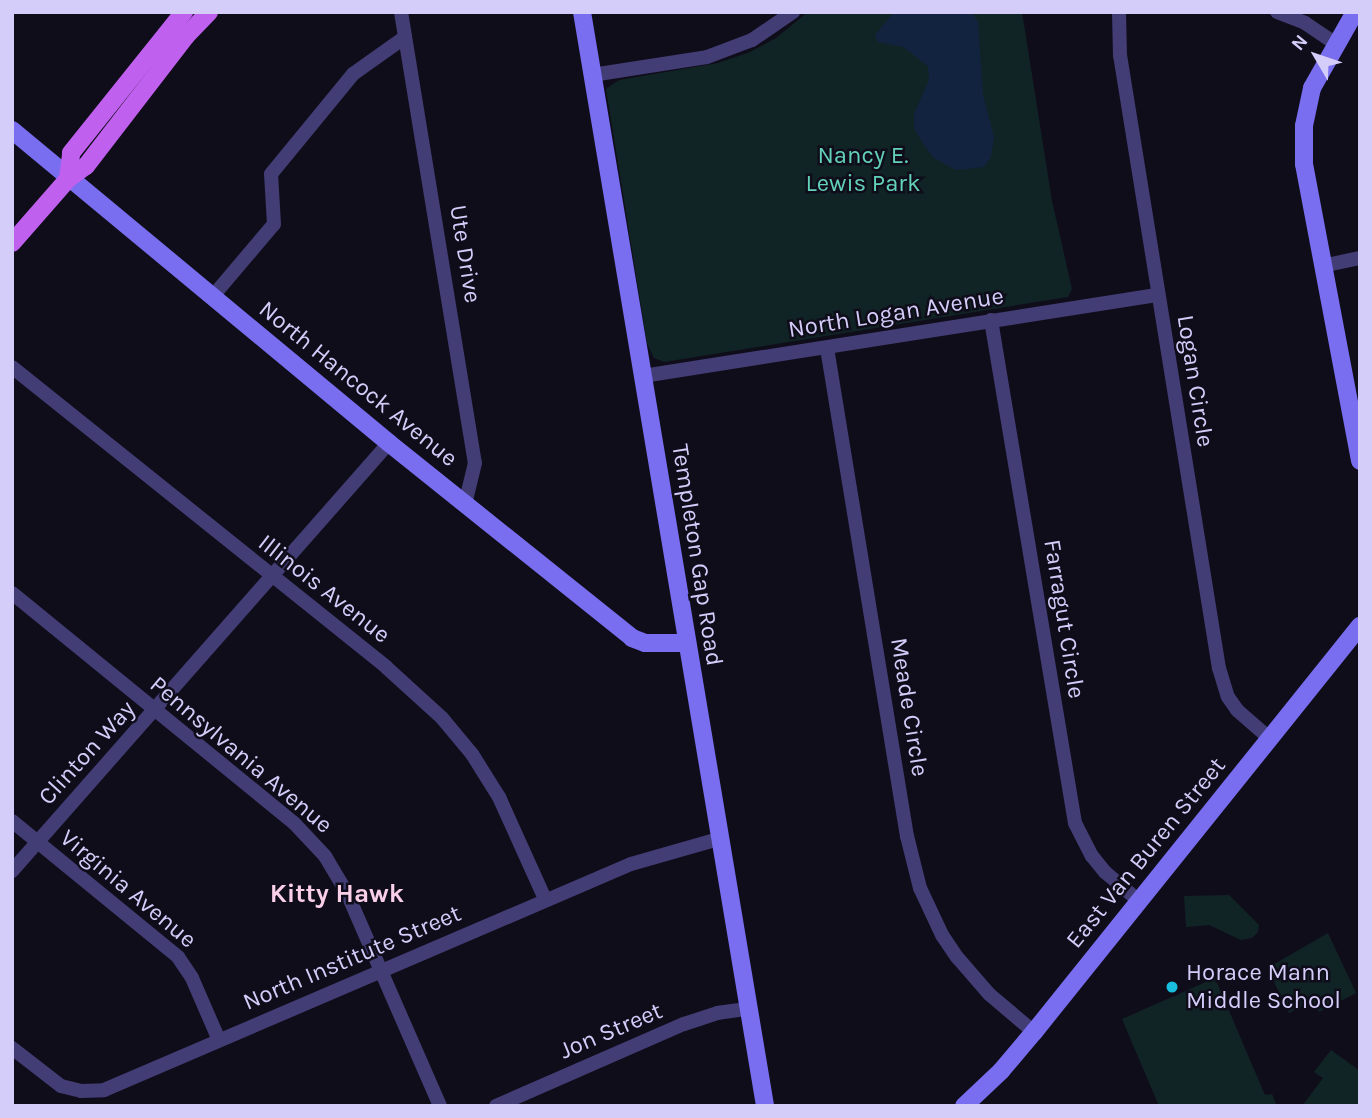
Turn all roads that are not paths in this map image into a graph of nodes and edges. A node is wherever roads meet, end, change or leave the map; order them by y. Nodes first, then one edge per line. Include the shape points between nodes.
1 (184, 12) edge
2 (209, 12) edge
3 (401, 12) edge
4 (582, 12) edge
5 (793, 12) edge
6 (1119, 12) edge
7 (1277, 12) edge
8 (1354, 12) edge
9 (405, 37) junction
10 (1335, 43) junction
11 (593, 75) junction
12 (12, 130) edge
13 (68, 179) junction
14 (12, 243) edge
15 (1360, 258) edge
16 (1322, 266) junction
17 (1157, 295) junction
18 (213, 296) junction
19 (991, 320) junction
20 (827, 348) junction
21 (12, 367) edge
22 (643, 376) junction
23 (389, 443) junction
24 (1360, 460) edge
25 (465, 504) junction
26 (271, 577) junction
27 (12, 593) edge
28 (1360, 626) edge
29 (686, 643) junction
30 (155, 711) junction
31 (1269, 738) junction
32 (12, 821) edge
33 (719, 839) junction
34 (38, 842) junction
35 (12, 871) edge
36 (545, 899) junction
37 (1139, 901) junction
38 (382, 971) junction
39 (747, 1009) junction
40 (1034, 1032) junction
41 (219, 1040) junction
42 (12, 1048) edge
43 (440, 1106) edge
44 (496, 1106) edge
45 (765, 1106) edge
46 (964, 1106) edge

1 - 13 main road via 71,153
2 - 13 main road via 86,166
3 - 9 street, Ute Drive
4 - 11 street, Templeton Gap Road
5 - 11 street via 752,40 707,57
6 - 17 street, Logan Circle via 1119,55
7 - 10 street
8 - 10 street
9 - 18 street via 353,74 271,174 274,224
9 - 25 street, Ute Drive via 475,463
10 - 16 street via 1312,88 1304,126 1304,164
11 - 22 street, Templeton Gap Road
12 - 13 street, North Hancock Avenue
13 - 14 main road
13 - 18 street, North Hancock Avenue
15 - 16 street
16 - 24 street
17 - 19 street, North Logan Avenue
17 - 31 street, Logan Circle via 1219,668 1237,710
18 - 23 street, North Hancock Avenue
19 - 20 street, North Logan Avenue
19 - 37 street, Farragut Circle via 1075,823 1098,864
20 - 22 street, North Logan Avenue
20 - 40 street, Meade Circle via 907,836 920,888 957,957 989,994
21 - 26 street, Illinois Avenue
22 - 29 street, Templeton Gap Road
23 - 25 street, North Hancock Avenue
23 - 26 street, Clinton Way
25 - 29 street, North Hancock Avenue via 632,639
26 - 30 street, Clinton Way
26 - 36 street, Illinois Avenue via 386,667 459,737 499,797
27 - 30 street, Pennsylvania Avenue
28 - 31 street, East Van Buren Street
29 - 33 street, Templeton Gap Road
30 - 34 street, Clinton Way
30 - 38 street, Pennsylvania Avenue via 311,840 347,893
31 - 37 street, East Van Buren Street
32 - 34 street, Virginia Avenue
33 - 36 street, North Institute Street via 631,864
33 - 39 street, Templeton Gap Road
34 - 35 street, Clinton Way
34 - 41 street, Virginia Avenue via 178,957
36 - 38 street, North Institute Street
37 - 40 street, East Van Buren Street
38 - 41 street, North Institute Street
38 - 43 street, Pennsylvania Avenue
39 - 44 street, Jon Street via 684,1024
39 - 45 street, Templeton Gap Road
40 - 46 street, East Van Buren Street
41 - 42 street, North Institute Street via 92,1092 61,1086

